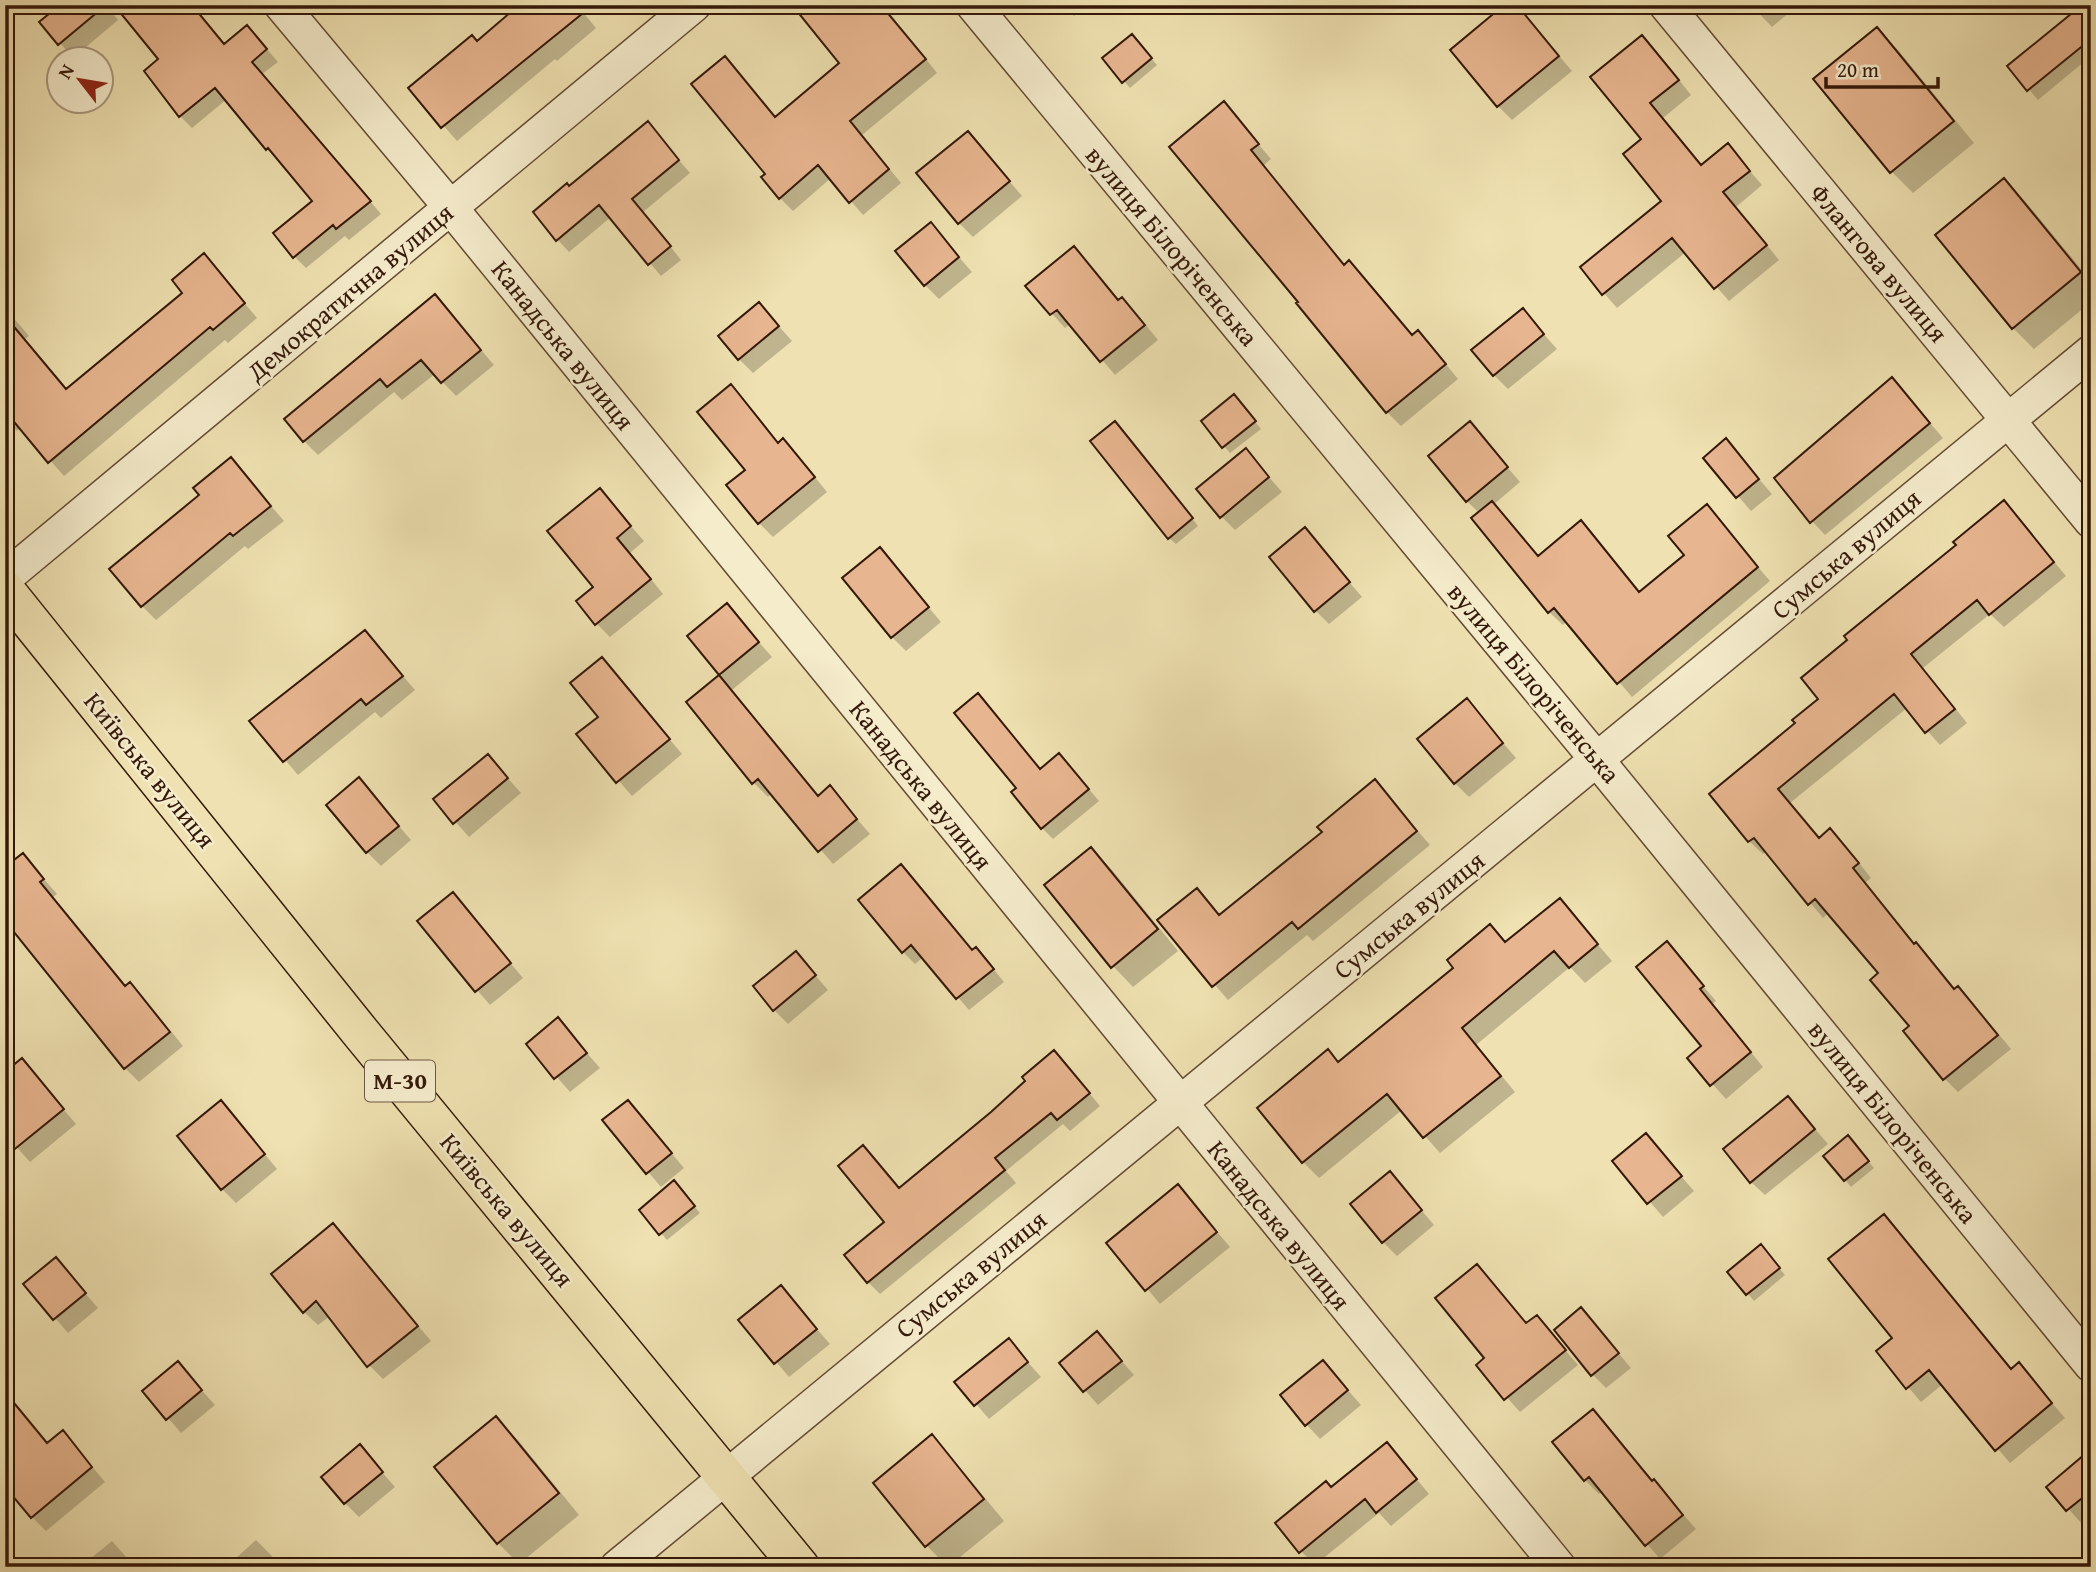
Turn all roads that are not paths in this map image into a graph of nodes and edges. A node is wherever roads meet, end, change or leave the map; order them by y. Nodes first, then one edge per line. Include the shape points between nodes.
1 (281, 5) edge
2 (694, 5) edge
3 (973, 5) edge
4 (1666, 5) edge
5 (451, 208) junction
6 (2091, 352) edge
7 (2008, 419) junction
8 (2091, 521) edge
9 (5, 578) edge
10 (5, 590) edge
11 (1598, 761) junction
12 (1180, 1103) junction
13 (2091, 1364) edge
14 (726, 1476) junction
15 (617, 1567) edge
16 (800, 1567) edge
17 (1559, 1567) edge

1 - 5 street, Канадська вулиця
2 - 5 street, Демократична вулиця
3 - 11 street, вулиця Білоріченська
4 - 7 street, Флангова вулиця
5 - 9 street, Демократична вулиця
5 - 12 street, Канадська вулиця
6 - 7 street, Сумська вулиця
7 - 8 street, Флангова вулиця
7 - 11 street, Сумська вулиця
10 - 14 highway, Київська вулиця / М-30
11 - 12 street, Сумська вулиця
11 - 13 street, вулиця Білоріченська
12 - 14 street, Сумська вулиця
12 - 17 street, Канадська вулиця
14 - 15 street, Сумська вулиця
14 - 16 highway, Київська вулиця / М-30

